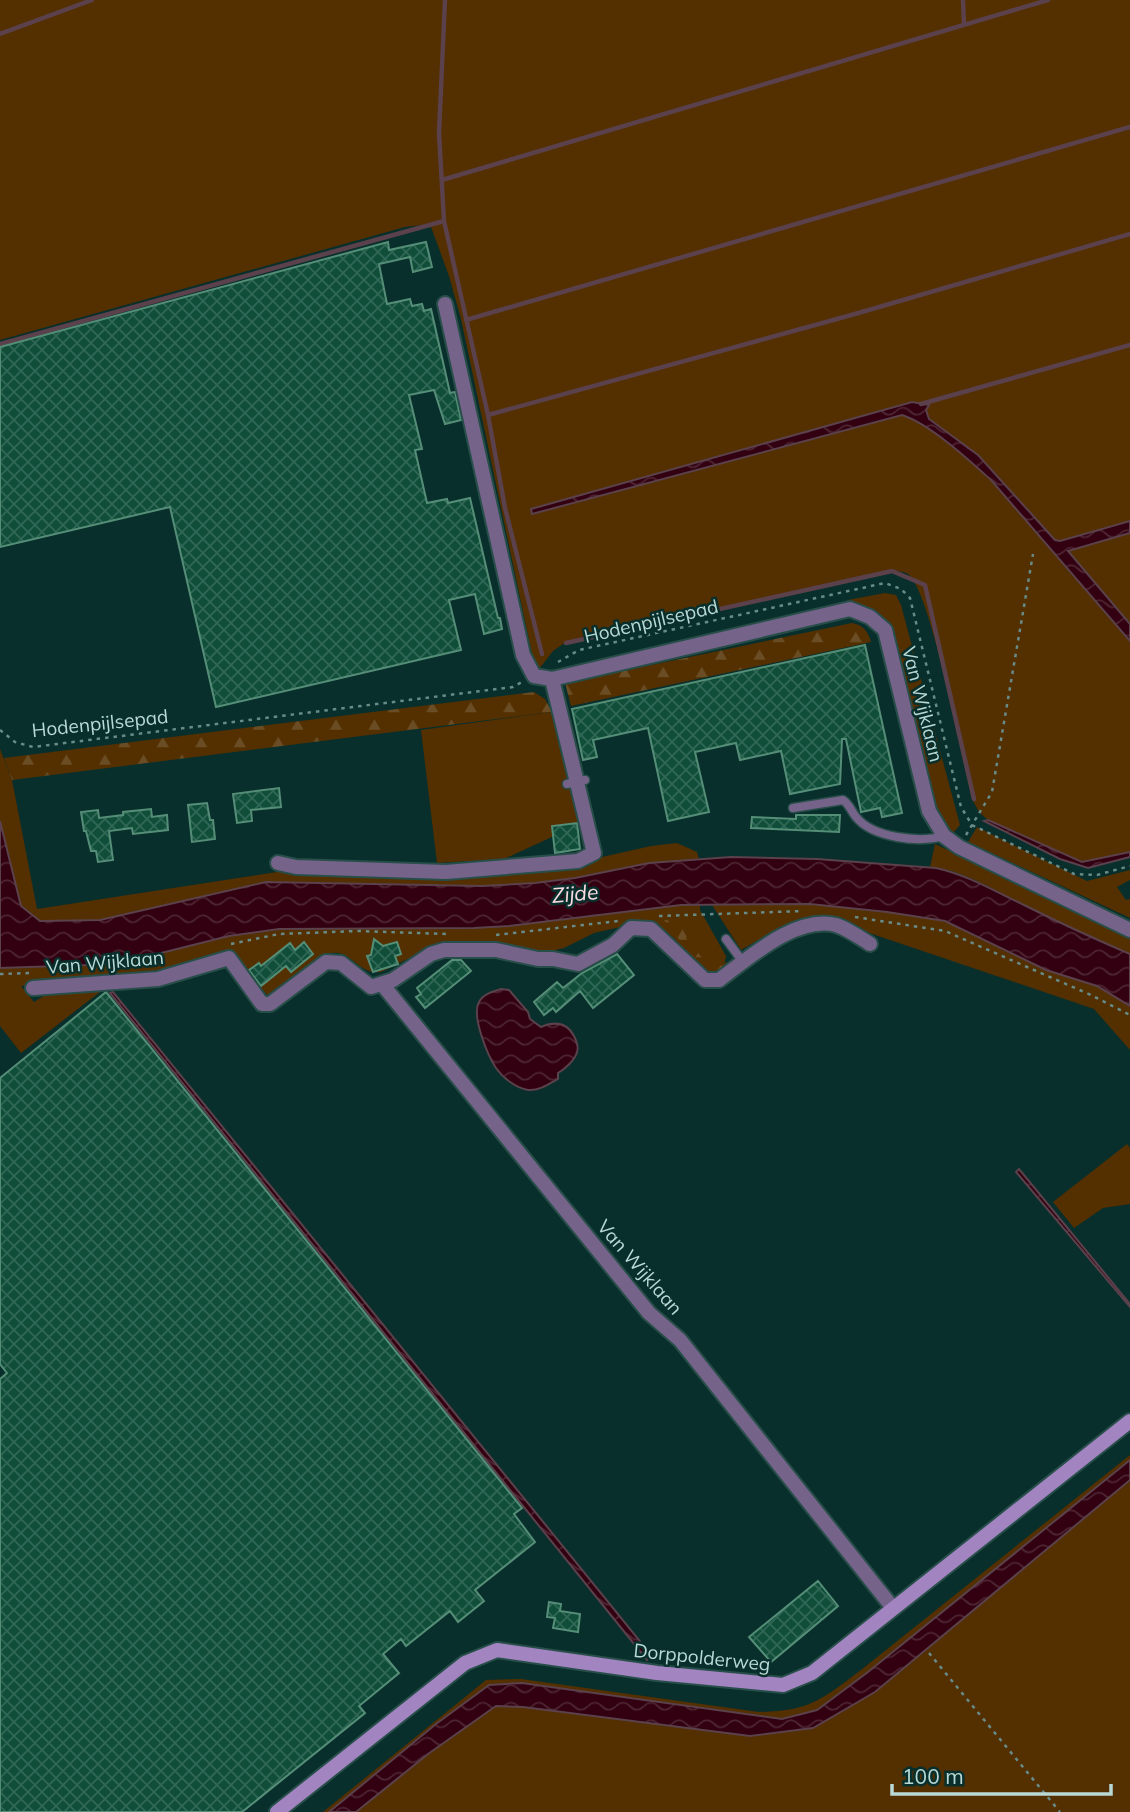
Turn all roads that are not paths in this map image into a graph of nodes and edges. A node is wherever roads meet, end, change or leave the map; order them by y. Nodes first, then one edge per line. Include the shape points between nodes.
1 (445, 303) dead end
2 (552, 679) junction
3 (793, 808) dead end
4 (944, 836) junction
5 (278, 863) dead end
6 (1130, 930) edge
7 (726, 939) dead end
8 (870, 944) dead end
9 (743, 962) junction
10 (382, 984) junction
11 (33, 988) dead end
12 (1130, 1420) edge
13 (893, 1608) junction
14 (277, 1812) edge

1 - 2 street, Van Wijklaan via 523,655 534,676
2 - 4 street, Van Wijklaan via 850,609 870,617 885,630 929,810
2 - 5 street via 594,853 578,861 446,872
3 - 4 lane via 844,800 856,817 878,833
4 - 6 street, Van Wijklaan
7 - 9 lane
8 - 9 street via 846,929 823,923 789,931
9 - 10 street via 719,980 705,980 651,929 641,927 631,928 578,964 496,950 444,950
10 - 11 street, Van Wijklaan via 371,988 341,962 326,962 270,1003 262,1004 229,958 158,979
10 - 13 street, Van Wijklaan via 649,1313 680,1340
12 - 13 street, Dorppolderweg
13 - 14 street, Dorppolderweg via 812,1673 783,1685 497,1650 465,1663

